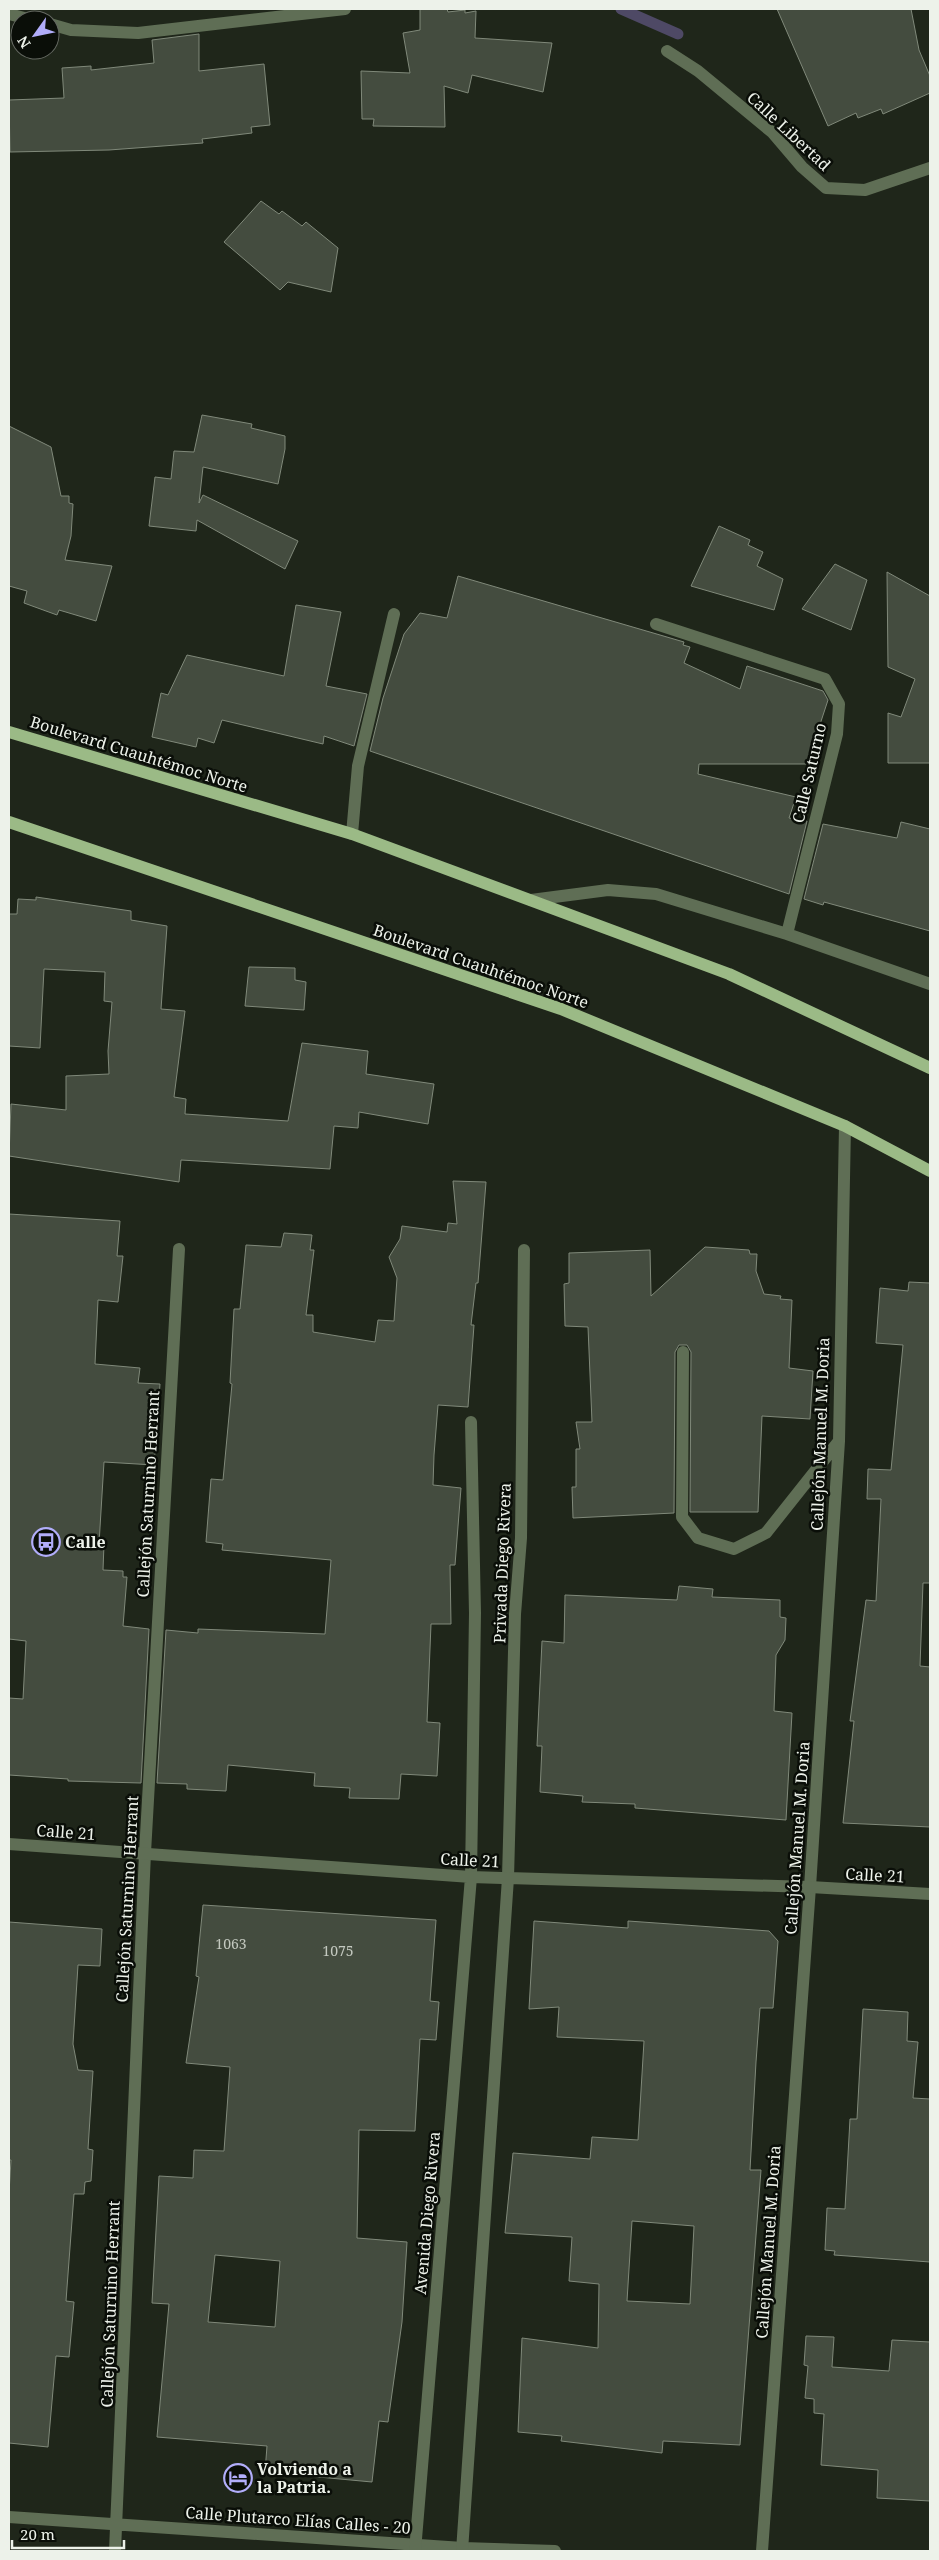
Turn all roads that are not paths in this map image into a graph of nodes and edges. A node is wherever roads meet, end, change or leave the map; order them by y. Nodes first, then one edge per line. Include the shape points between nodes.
1 (345, 9) edge
2 (60, 27) edge
3 (668, 51) dead end
4 (930, 168) edge
5 (394, 614) dead end
6 (656, 624) dead end
7 (9, 732) edge
8 (9, 822) edge
9 (352, 834) junction
10 (531, 900) junction
11 (787, 934) junction
12 (930, 984) edge
13 (930, 1068) edge
14 (844, 1126) junction
15 (930, 1171) edge
16 (179, 1249) dead end
17 (524, 1250) dead end
18 (683, 1352) dead end
19 (471, 1422) dead end
20 (839, 1441) junction
21 (9, 1844) edge
22 (144, 1853) junction
23 (472, 1877) junction
24 (508, 1878) junction
25 (810, 1887) junction
26 (930, 1894) edge
27 (9, 2517) edge
28 (117, 2523) junction
29 (415, 2548) edge
30 (462, 2550) edge
31 (115, 2551) edge
32 (555, 2551) edge
33 (762, 2551) edge

1 - 2 street via 138,33
3 - 4 street, Calle Libertad via 698,71 773,133 802,168 826,188 865,190
5 - 9 street via 358,766
6 - 11 street, Calle Saturno via 825,679 839,704 838,734
7 - 9 main road, Boulevard Cuauhtémoc Norte
8 - 14 main road, Boulevard Cuauhtémoc Norte via 561,1009
9 - 10 main road, Boulevard Cuauhtémoc Norte
10 - 11 street via 608,890 656,894
10 - 13 main road, Boulevard Cuauhtémoc Norte via 729,974
11 - 12 street
14 - 15 main road, Boulevard Cuauhtémoc Norte
14 - 20 street, Callejón Manuel M. Doria
16 - 22 street, Callejón Saturnino Herrant
17 - 24 street, Privada Diego Rivera via 521,1538 515,1614
18 - 20 street via 682,1517 698,1538 734,1549 766,1533
19 - 23 street, Privada Diego Rivera via 475,1613
20 - 25 street, Callejón Manuel M. Doria
21 - 22 street, Calle 21
22 - 23 street, Calle 21
22 - 28 street, Callejón Saturnino Herrant
23 - 24 street, Calle 21
23 - 29 street, Avenida Diego Rivera
24 - 25 street, Calle 21
24 - 30 street
25 - 26 street, Calle 21
25 - 33 street, Callejón Manuel M. Doria
27 - 28 street, Calle Plutarco Elías Calles - 20
28 - 29 street, Calle Plutarco Elías Calles - 20
28 - 31 street, Callejón Saturnino Herrant
29 - 30 street, Calle Plutarco Elías Calles - 20
30 - 32 street, Calle Plutarco Elías Calles - 20

